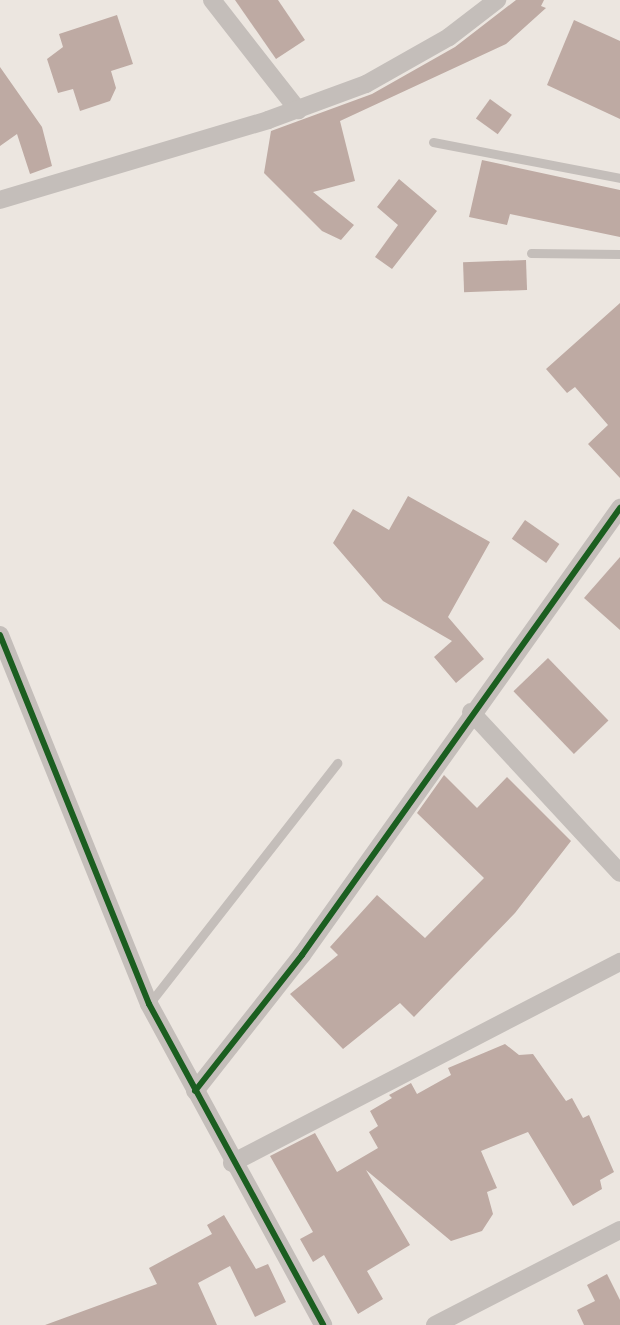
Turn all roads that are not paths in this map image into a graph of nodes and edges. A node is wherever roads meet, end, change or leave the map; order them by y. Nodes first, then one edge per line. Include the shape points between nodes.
1 (212, 0) edge
2 (497, 0) edge
3 (298, 110) junction
4 (433, 142) dead end
5 (620, 178) edge
6 (0, 200) edge
7 (531, 253) dead end
8 (620, 254) edge
9 (620, 508) edge
10 (0, 635) edge
11 (471, 712) junction
12 (337, 763) dead end
13 (620, 873) edge
14 (620, 962) edge
15 (149, 1004) junction
16 (195, 1091) junction
17 (232, 1164) junction
18 (620, 1230) edge
19 (323, 1325) edge
20 (435, 1325) edge

1 - 3 street
2 - 3 street via 449,38 366,84
3 - 6 street
4 - 5 lane
7 - 8 lane
9 - 11 street
10 - 15 street
11 - 13 street
11 - 16 street via 302,955
12 - 15 lane
14 - 17 street
15 - 16 street
16 - 17 street
17 - 19 street
18 - 20 street

